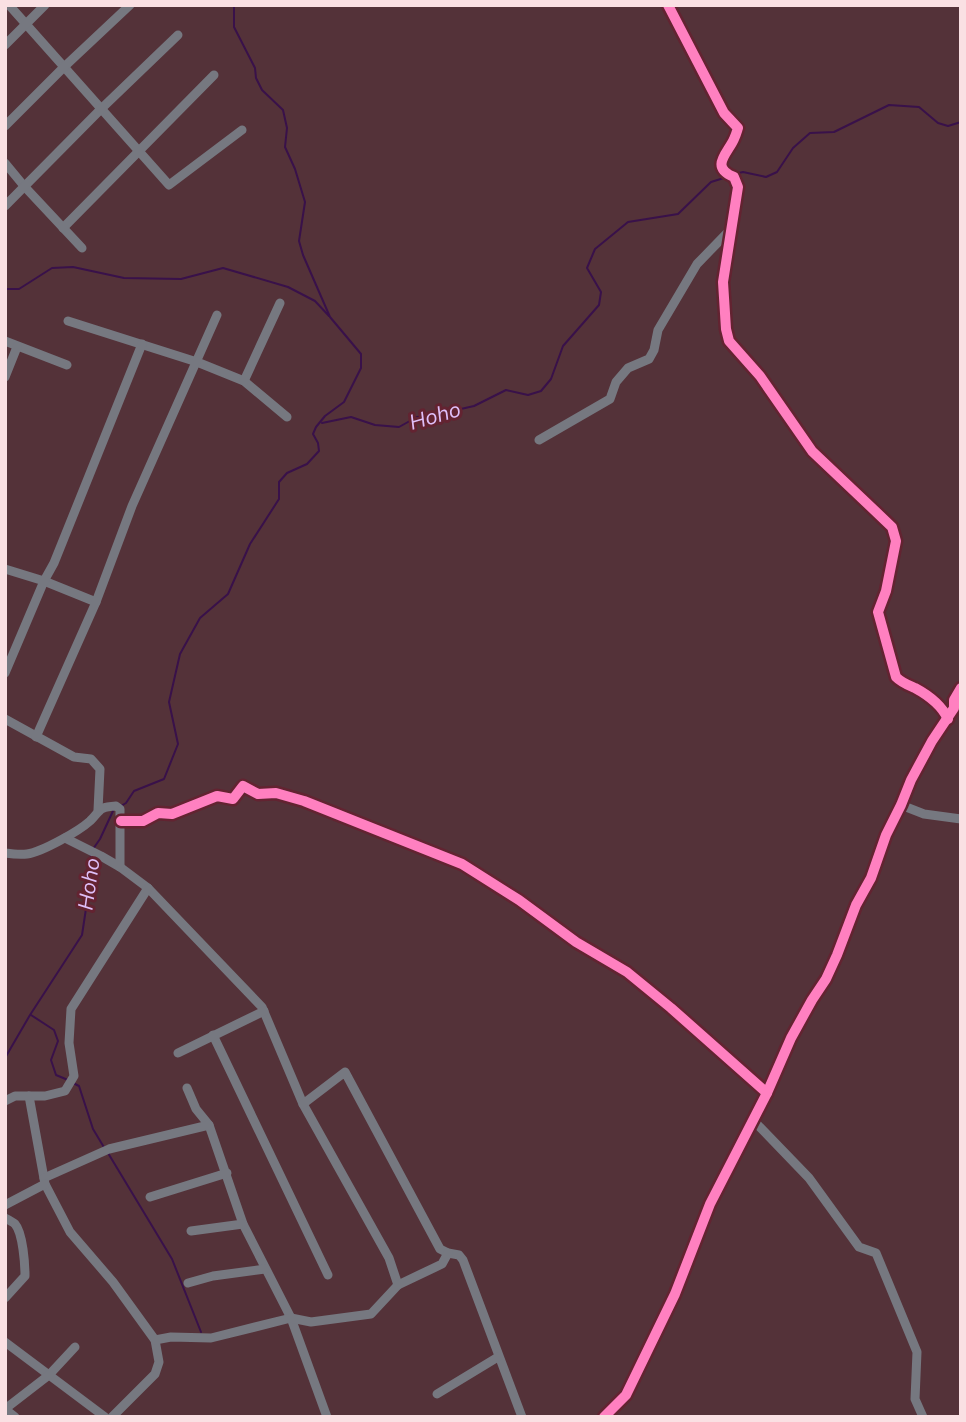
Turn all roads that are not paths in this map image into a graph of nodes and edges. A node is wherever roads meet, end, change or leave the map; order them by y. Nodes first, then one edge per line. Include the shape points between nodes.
1 (9, 5) edge
2 (45, 5) edge
3 (130, 5) edge
4 (668, 5) edge
5 (25, 25) junction
6 (178, 35) dead end
7 (5, 45) edge
8 (64, 67) junction
9 (214, 75) dead end
10 (101, 109) junction
11 (5, 126) edge
12 (242, 130) dead end
13 (138, 151) junction
14 (5, 163) edge
15 (24, 186) junction
16 (5, 206) edge
17 (732, 227) junction
18 (63, 228) junction
19 (82, 248) dead end
20 (280, 303) dead end
21 (216, 315) dead end
22 (68, 321) dead end
23 (5, 341) edge
24 (142, 344) junction
25 (18, 347) junction
26 (197, 362) junction
27 (67, 365) dead end
28 (5, 377) edge
29 (244, 381) junction
30 (287, 416) dead end
31 (539, 440) dead end
32 (5, 569) edge
33 (44, 581) junction
34 (96, 602) junction
35 (5, 673) edge
36 (961, 688) edge
37 (5, 719) edge
38 (948, 719) junction
39 (36, 737) junction
40 (901, 805) junction
41 (97, 810) junction
42 (961, 819) edge
43 (121, 821) junction
44 (65, 838) junction
45 (5, 853) edge
46 (120, 867) junction
47 (148, 888) junction
48 (264, 1011) junction
49 (214, 1035) junction
50 (178, 1053) dead end
51 (187, 1088) dead end
52 (767, 1093) junction
53 (29, 1096) junction
54 (5, 1101) edge
55 (303, 1104) junction
56 (752, 1119) junction
57 (209, 1125) junction
58 (227, 1173) junction
59 (45, 1181) junction
60 (150, 1197) dead end
61 (5, 1205) edge
62 (5, 1218) edge
63 (243, 1224) junction
64 (191, 1231) dead end
65 (449, 1253) junction
66 (265, 1269) junction
67 (328, 1275) dead end
68 (188, 1283) dead end
69 (398, 1285) junction
70 (5, 1298) edge
71 (291, 1318) junction
72 (155, 1340) junction
73 (5, 1342) edge
74 (75, 1347) dead end
75 (498, 1357) junction
76 (49, 1375) junction
77 (437, 1394) dead end
78 (5, 1409) edge
79 (15, 1417) edge
80 (105, 1417) edge
81 (112, 1417) edge
82 (327, 1417) edge
83 (522, 1417) edge
84 (604, 1417) edge
85 (923, 1417) edge

1 - 5 street
2 - 5 street
3 - 8 street
4 - 17 street via 724,113 738,128 721,159 726,174 734,177 738,187
5 - 7 street
5 - 8 street
6 - 10 street
8 - 10 street
8 - 11 street
9 - 13 street
10 - 13 street
10 - 15 street
12 - 13 street via 169,185
13 - 18 street
14 - 15 street
15 - 16 street
15 - 18 street
17 - 31 street via 697,264 658,330 649,359 628,368 610,398
17 - 38 street via 723,282 729,341 812,450 892,527 896,541 878,612 896,677 943,709
18 - 19 street
20 - 29 street
21 - 26 street
22 - 24 street
23 - 25 street
24 - 26 street
24 - 33 street
25 - 27 street
25 - 28 street
26 - 29 street
26 - 34 street via 132,506
29 - 30 street
32 - 33 street
33 - 34 street
33 - 35 street
34 - 39 street
36 - 38 street
37 - 39 street
38 - 40 street
39 - 41 street via 74,757 91,758 100,769
40 - 42 street via 924,814
40 - 52 street via 826,979 791,1038
41 - 43 street via 118,807
41 - 44 street
43 - 46 street
43 - 52 street via 172,814 217,796 233,799 243,786 258,794 276,793 304,801 462,864 627,972
44 - 45 street via 27,854
44 - 46 street
46 - 47 street
47 - 48 street
47 - 53 street via 71,1009 69,1043 74,1076 65,1091
48 - 49 street
48 - 55 street
49 - 50 street
49 - 67 street
51 - 57 street via 196,1110
52 - 56 street
53 - 54 street
53 - 59 street
55 - 65 street via 345,1072 440,1249
55 - 69 street via 389,1258
56 - 84 street via 626,1395
56 - 85 street via 808,1178 859,1247 876,1253 916,1352 915,1399
57 - 58 street
57 - 59 street via 109,1149
58 - 60 street
58 - 63 street
59 - 61 street
59 - 72 street via 70,1232
62 - 70 street via 20,1232 25,1269 25,1276
63 - 64 street
63 - 66 street
65 - 69 street via 442,1264
65 - 75 street via 463,1260
66 - 68 street
66 - 71 street
69 - 71 street via 371,1314 310,1322
71 - 72 street via 211,1338
71 - 82 street
72 - 81 street via 159,1362 155,1374
73 - 76 street
74 - 76 street
75 - 77 street
75 - 83 street
76 - 78 street
76 - 80 street
78 - 79 street

